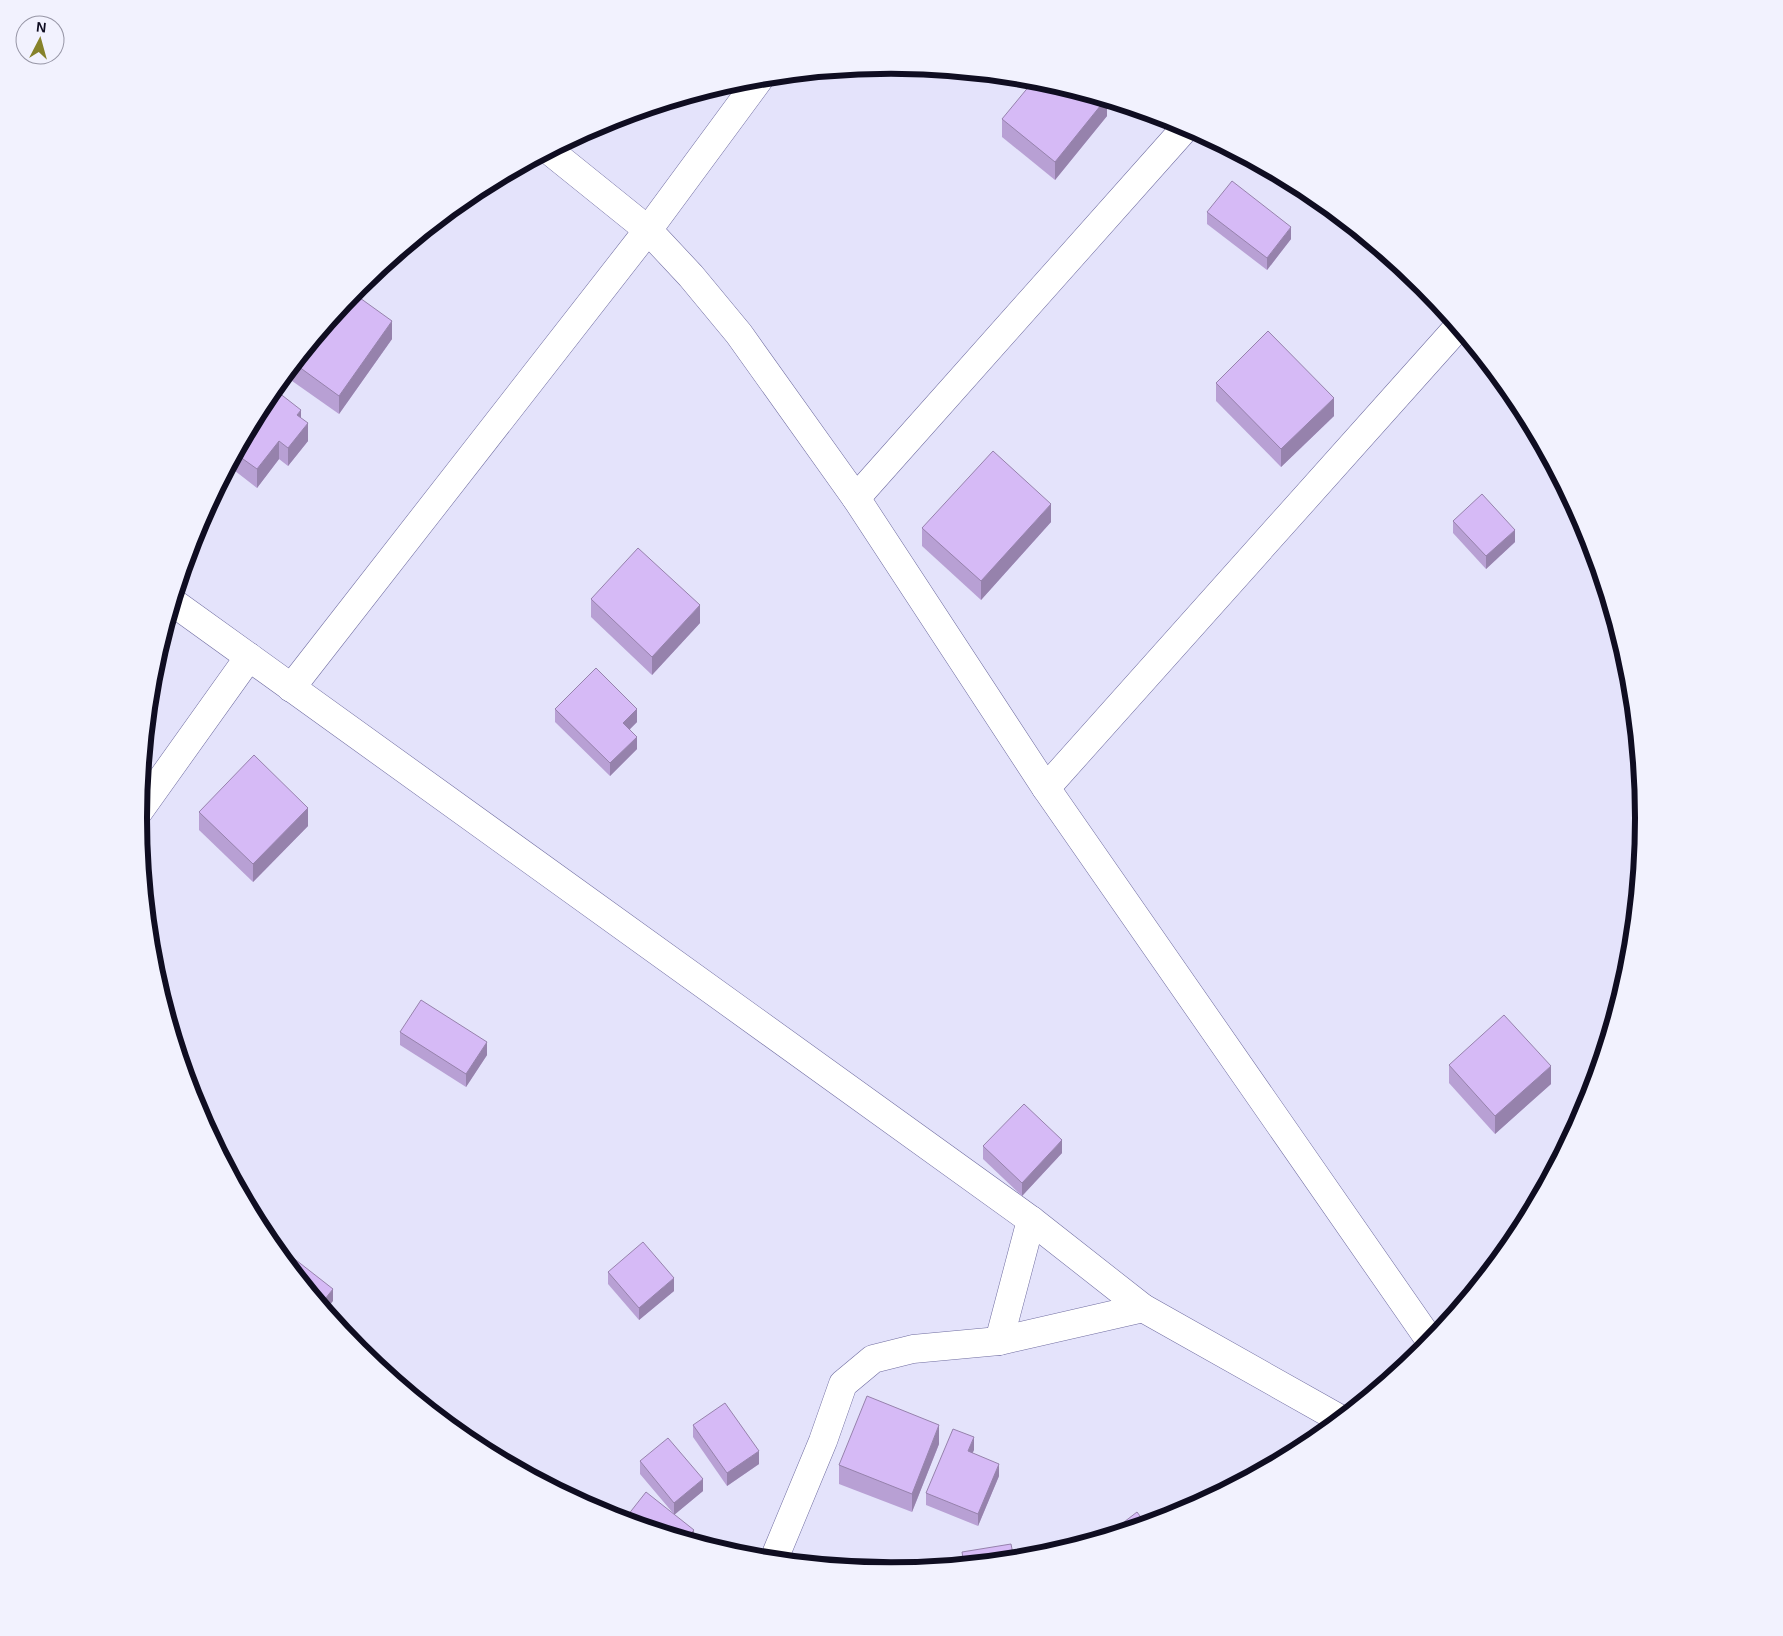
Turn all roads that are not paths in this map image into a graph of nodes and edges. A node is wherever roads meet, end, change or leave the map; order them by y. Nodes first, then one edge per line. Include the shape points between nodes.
1 (754, 87) edge
2 (1181, 132) edge
3 (555, 155) edge
4 (648, 230) junction
5 (1454, 331) edge
6 (856, 498) junction
7 (179, 606) edge
8 (249, 657) junction
9 (291, 688) junction
10 (1046, 788) junction
11 (148, 799) edge
12 (1031, 1220) junction
13 (1143, 1308) junction
14 (1426, 1335) edge
15 (1000, 1341) junction
16 (1334, 1416) edge
17 (776, 1553) edge

1 - 4 street
2 - 6 street
3 - 4 street
4 - 6 street via 739,334
4 - 9 street
5 - 10 street
6 - 10 street
7 - 8 street
8 - 9 street
8 - 11 street
9 - 12 street
10 - 14 street
12 - 13 street
12 - 15 street
13 - 15 street
13 - 16 street
15 - 17 street via 913,1349 873,1359 843,1384

